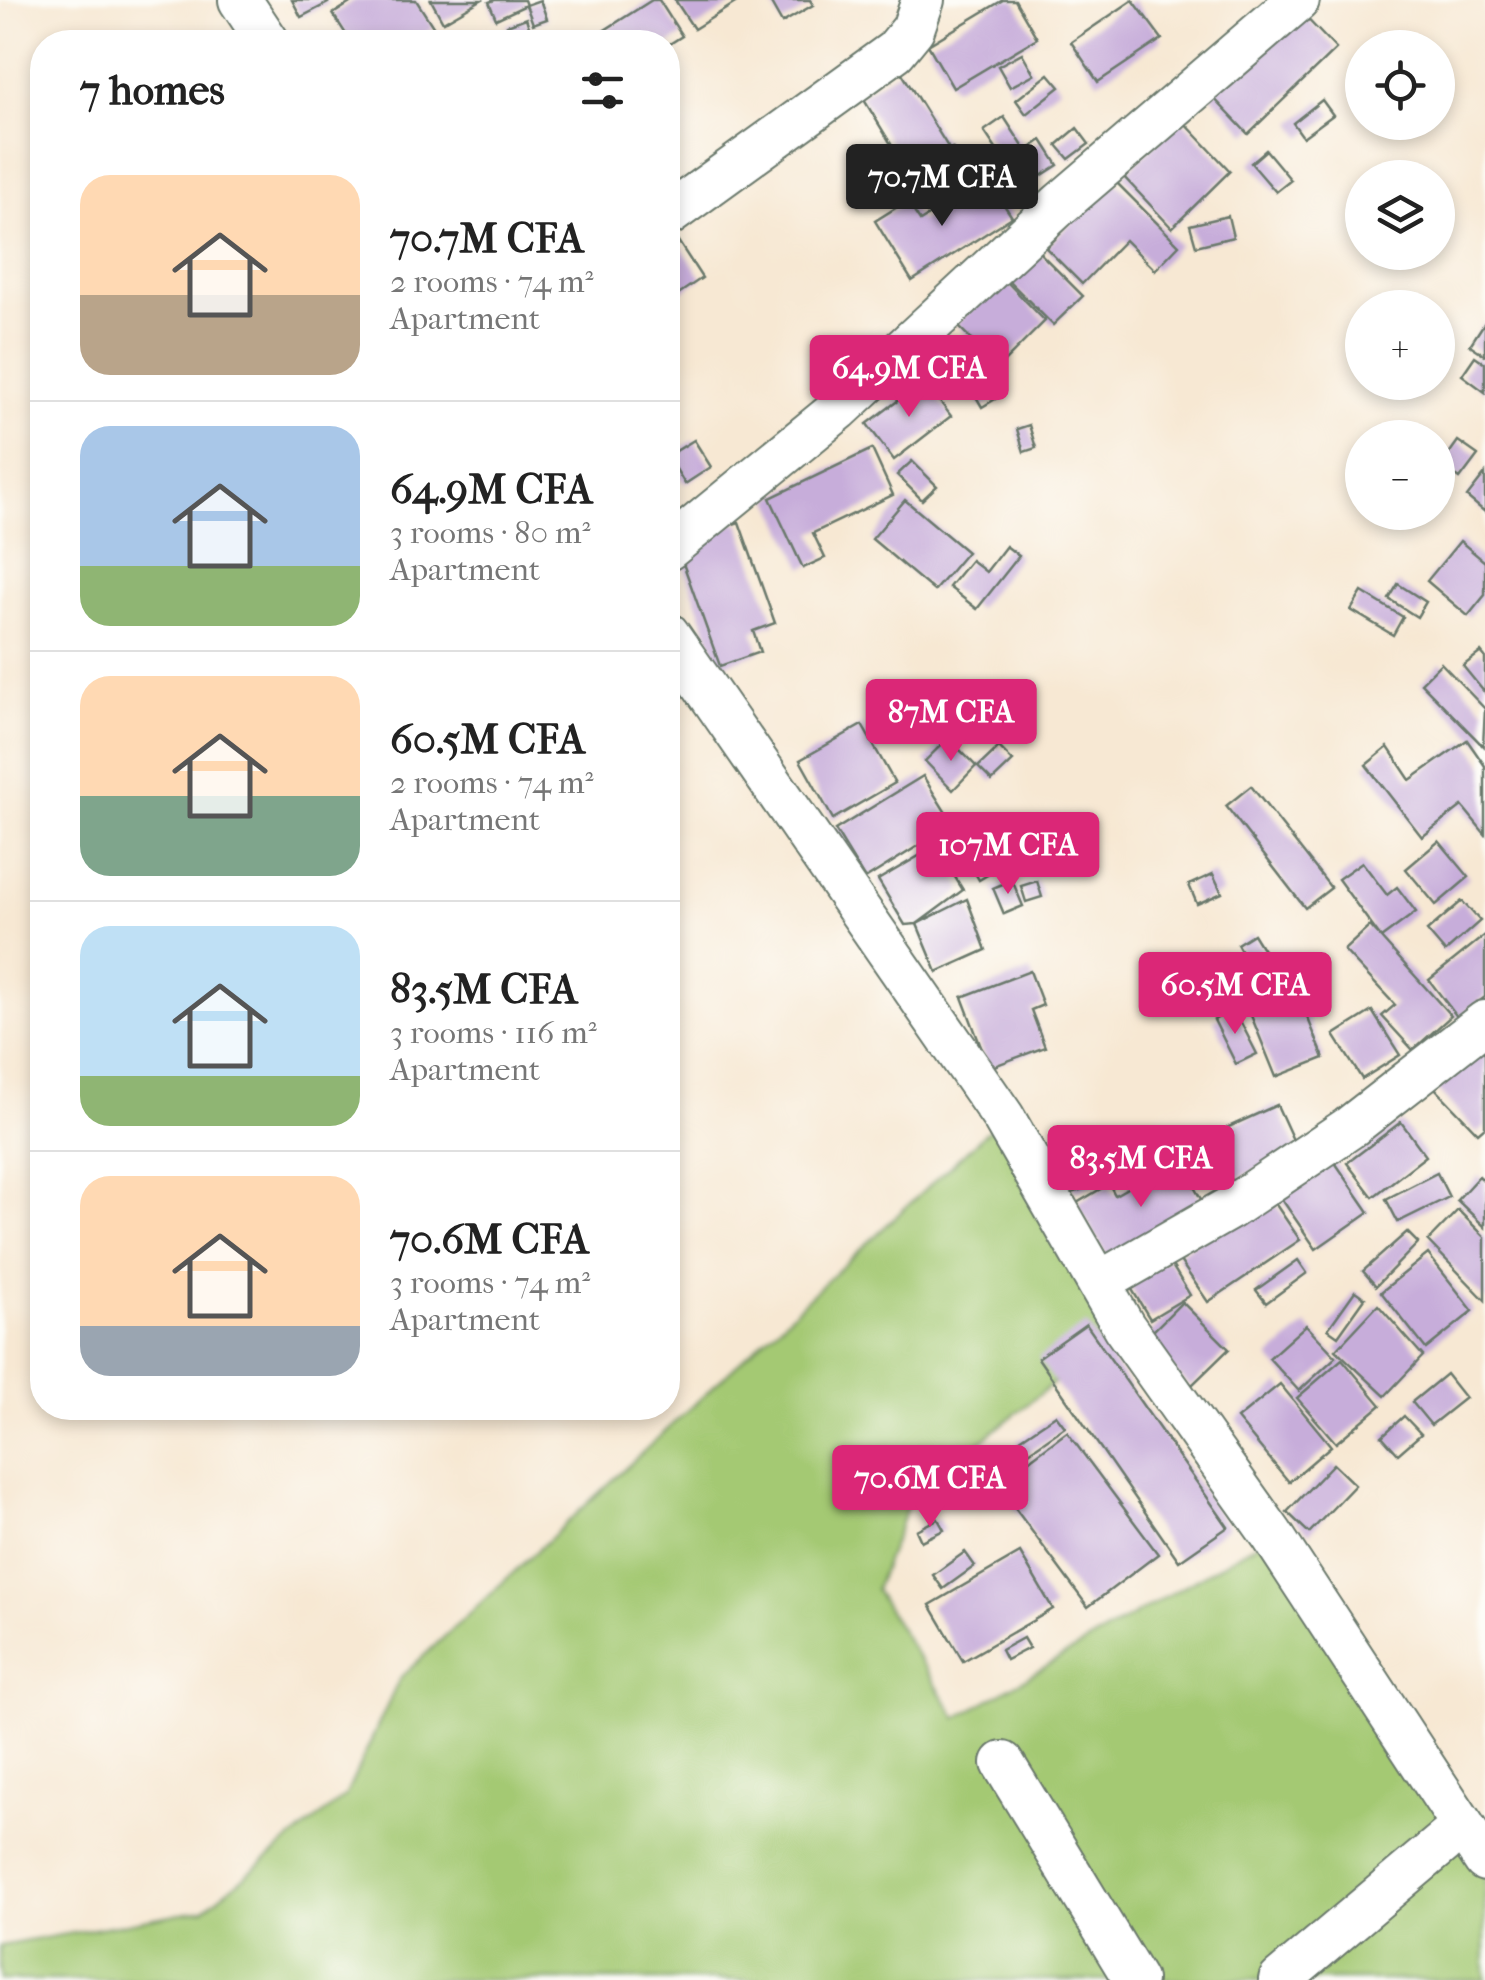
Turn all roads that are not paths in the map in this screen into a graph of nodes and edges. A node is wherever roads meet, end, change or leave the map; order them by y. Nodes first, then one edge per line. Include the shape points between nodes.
1 (240, 0) edge
2 (923, 0) edge
3 (1298, 0) edge
4 (260, 30) edge
5 (680, 206) edge
6 (680, 539) edge
7 (680, 651) edge
8 (1485, 1022) edge
9 (1099, 1283) junction
10 (1002, 1763) dead end
11 (1474, 1843) edge
12 (1135, 1980) edge
13 (1280, 1980) edge

1 - 4 street
2 - 5 street via 913,29 895,51
3 - 6 street via 1059,205 839,409
7 - 9 street via 1002,1117
8 - 9 street via 1349,1128 1230,1208
9 - 11 street
10 - 12 street
11 - 13 street

